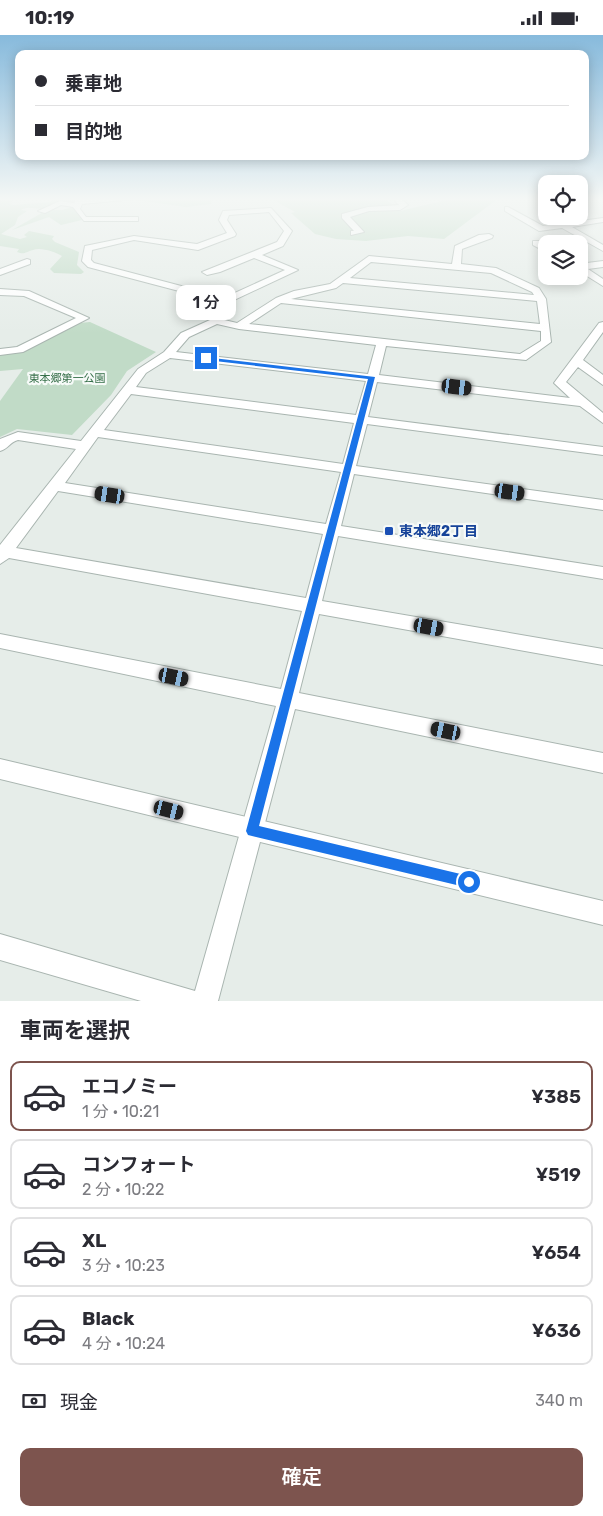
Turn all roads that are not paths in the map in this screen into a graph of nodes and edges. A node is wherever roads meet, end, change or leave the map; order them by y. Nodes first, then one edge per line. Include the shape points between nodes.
1 (107, 243) edge
2 (170, 243) edge
3 (208, 243) edge
4 (281, 243) edge
5 (469, 243) edge
6 (255, 255) junction
7 (27, 262) dead end
8 (603, 264) edge
9 (456, 266) junction
10 (588, 266) edge
11 (0, 272) edge
12 (207, 272) dead end
13 (588, 274) edge
14 (343, 280) junction
15 (603, 283) edge
16 (0, 292) edge
17 (541, 299) junction
18 (279, 300) junction
19 (212, 307) junction
20 (216, 321) junction
21 (239, 325) junction
22 (603, 326) edge
23 (546, 328) junction
24 (382, 341) junction
25 (0, 352) edge
26 (168, 353) junction
27 (576, 360) junction
28 (372, 377) junction
29 (603, 381) edge
30 (128, 390) junction
31 (584, 403) junction
32 (603, 419) edge
33 (361, 420) junction
34 (95, 433) junction
35 (85, 446) junction
36 (0, 447) edge
37 (603, 451) edge
38 (348, 469) junction
39 (54, 487) junction
40 (603, 505) edge
41 (332, 530) junction
42 (2, 553) edge
43 (603, 573) edge
44 (312, 606) junction
45 (0, 641) edge
46 (603, 657) edge
47 (287, 700) junction
48 (603, 763) edge
49 (0, 769) edge
50 (252, 831) junction
51 (603, 913) edge
52 (0, 947) edge
53 (186, 1001) edge
54 (205, 1001) edge

1 - 19 street via 88,248 86,261 201,294
2 - 3 street via 198,247
4 - 6 street
5 - 9 street via 458,248
6 - 12 street
6 - 19 street via 293,270
7 - 11 street
8 - 10 street
9 - 14 street via 369,259
9 - 17 street via 493,270 536,290
13 - 15 street
14 - 17 street
14 - 18 street via 333,286
16 - 25 street via 26,293 84,318 19,350
17 - 23 street
18 - 21 street
18 - 23 street
19 - 20 street
20 - 21 street
20 - 26 street via 185,335
21 - 24 street
22 - 27 street
23 - 24 street via 546,342 522,358
24 - 28 street
26 - 28 street
26 - 30 street via 142,371
27 - 29 street
27 - 31 street via 560,383
28 - 31 street
28 - 33 street
30 - 33 street
30 - 34 street
31 - 32 street
33 - 37 street
33 - 38 street
34 - 35 street
34 - 38 street
35 - 36 street via 18,436 8,439
35 - 39 street
38 - 40 street
38 - 41 street
39 - 41 street
39 - 42 street
41 - 43 street
41 - 44 street
42 - 44 street
44 - 46 street
44 - 47 street
45 - 47 street
47 - 48 street
47 - 50 street
49 - 50 street
50 - 51 street
50 - 54 street
52 - 53 street

